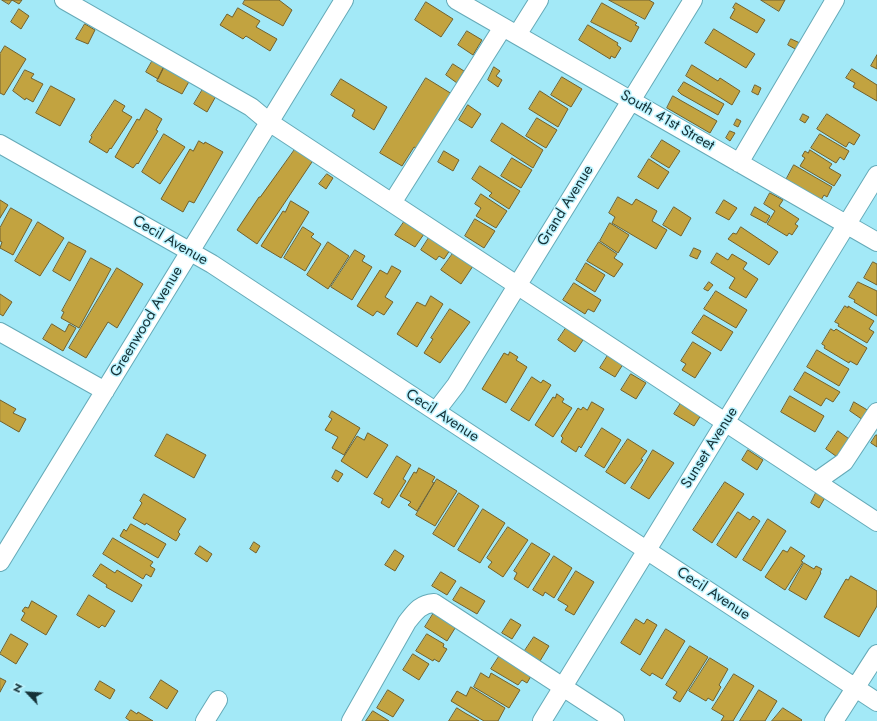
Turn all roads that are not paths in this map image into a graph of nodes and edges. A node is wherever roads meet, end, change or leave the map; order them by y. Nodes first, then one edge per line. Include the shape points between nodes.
1 (64, 0) edge
2 (344, 0) edge
3 (456, 0) edge
4 (539, 0) edge
5 (692, 0) edge
6 (835, 0) edge
7 (510, 31) junction
8 (631, 100) junction
9 (269, 122) junction
10 (0, 144) edge
11 (739, 162) junction
12 (877, 175) edge
13 (392, 203) junction
14 (846, 224) junction
15 (877, 242) edge
16 (190, 252) junction
17 (517, 285) junction
18 (0, 332) edge
19 (105, 391) junction
20 (436, 411) junction
21 (877, 412) edge
22 (726, 422) junction
23 (817, 481) junction
24 (877, 522) edge
25 (646, 550) junction
26 (0, 562) edge
27 (877, 654) edge
28 (563, 687) junction
29 (855, 688) junction
30 (218, 700) dead end
31 (877, 702) edge
32 (205, 721) edge
33 (351, 721) edge
34 (542, 721) edge
35 (615, 721) edge
36 (834, 721) edge

1 - 9 street via 251,107
2 - 9 street, Greenwood Avenue
3 - 7 street, South 41st Street
4 - 7 street
5 - 8 street, Grand Avenue
6 - 11 street
7 - 8 street, South 41st Street
7 - 13 street
8 - 11 street, South 41st Street
8 - 17 street, Grand Avenue
9 - 13 street
9 - 16 street, Greenwood Avenue
10 - 16 street, Cecil Avenue
11 - 14 street, South 41st Street
12 - 14 street, Sunset Avenue
13 - 17 street
14 - 15 street, South 41st Street
14 - 22 street, Sunset Avenue
16 - 19 street, Greenwood Avenue
16 - 20 street, Cecil Avenue
17 - 20 street, Grand Avenue via 456,385
17 - 22 street
18 - 19 street
19 - 26 street, Greenwood Avenue
20 - 25 street, Cecil Avenue
21 - 23 street via 844,462
22 - 23 street
22 - 25 street, Sunset Avenue
23 - 24 street
25 - 28 street, Sunset Avenue
25 - 29 street, Cecil Avenue
27 - 29 street
28 - 33 street via 446,611 434,604 426,604 407,622
28 - 34 street, Sunset Avenue
28 - 35 street
29 - 31 street, Cecil Avenue
29 - 36 street
30 - 32 street

